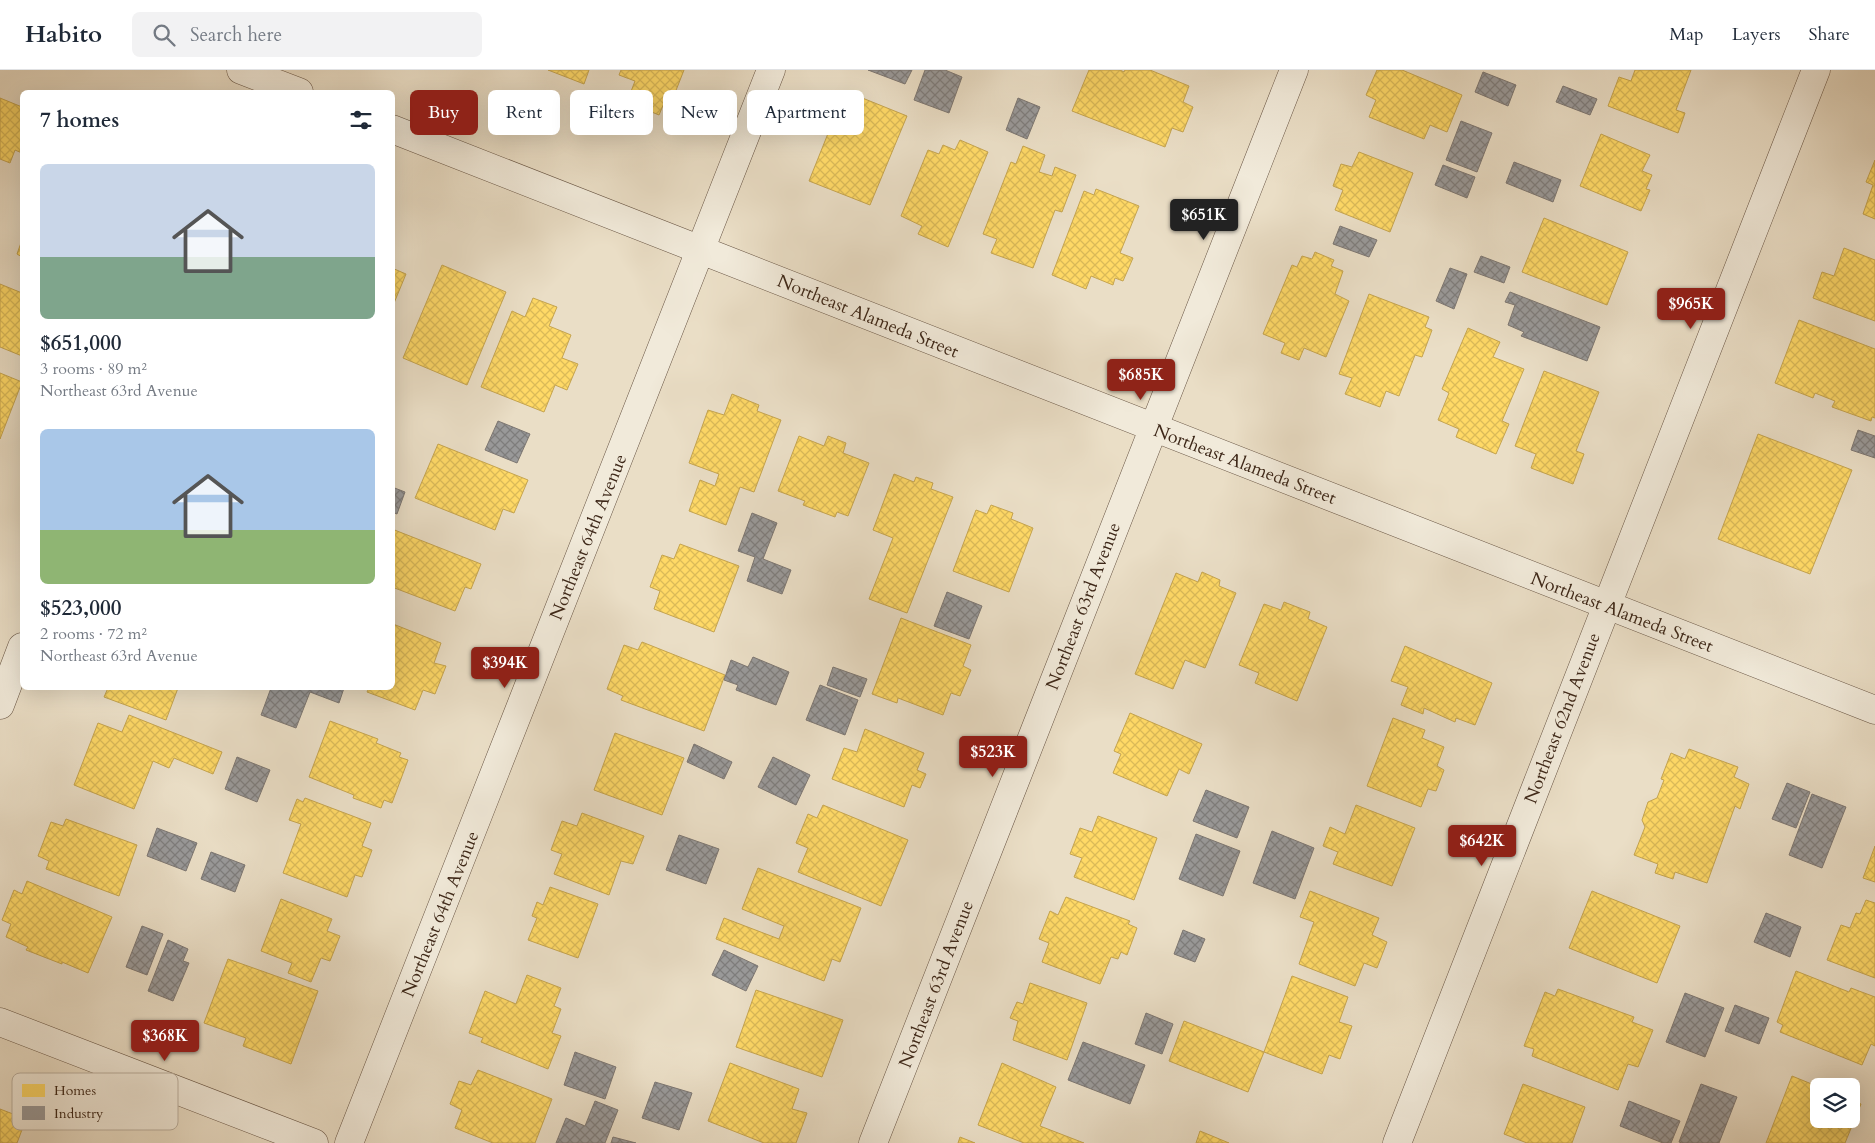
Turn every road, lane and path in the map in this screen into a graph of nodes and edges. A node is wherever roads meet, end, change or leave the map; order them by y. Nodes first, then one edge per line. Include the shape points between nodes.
1 (772, 70) edge
2 (1294, 70) edge
3 (1816, 70) edge
4 (243, 76) edge
5 (292, 90) edge
6 (395, 130) edge
7 (701, 250) junction
8 (1153, 428) junction
9 (1606, 606) junction
10 (20, 652) edge
11 (0, 705) edge
12 (1875, 710) edge
13 (0, 1022) edge
14 (132, 1073) edge
15 (178, 1091) edge
16 (314, 1143) edge
17 (349, 1143) edge
18 (873, 1143) edge
19 (1397, 1143) edge

1 - 7 street, Northeast 64th Avenue
2 - 8 street, Northeast 63rd Avenue
3 - 9 street, Northeast 62nd Avenue
4 - 5 street
6 - 7 street, Northeast Alameda Street
7 - 8 street, Northeast Alameda Street
7 - 17 street, Northeast 64th Avenue
8 - 9 street, Northeast Alameda Street
8 - 18 street, Northeast 63rd Avenue
9 - 12 street, Northeast Alameda Street
9 - 19 street, Northeast 62nd Avenue
10 - 11 street
13 - 14 street
15 - 16 street

